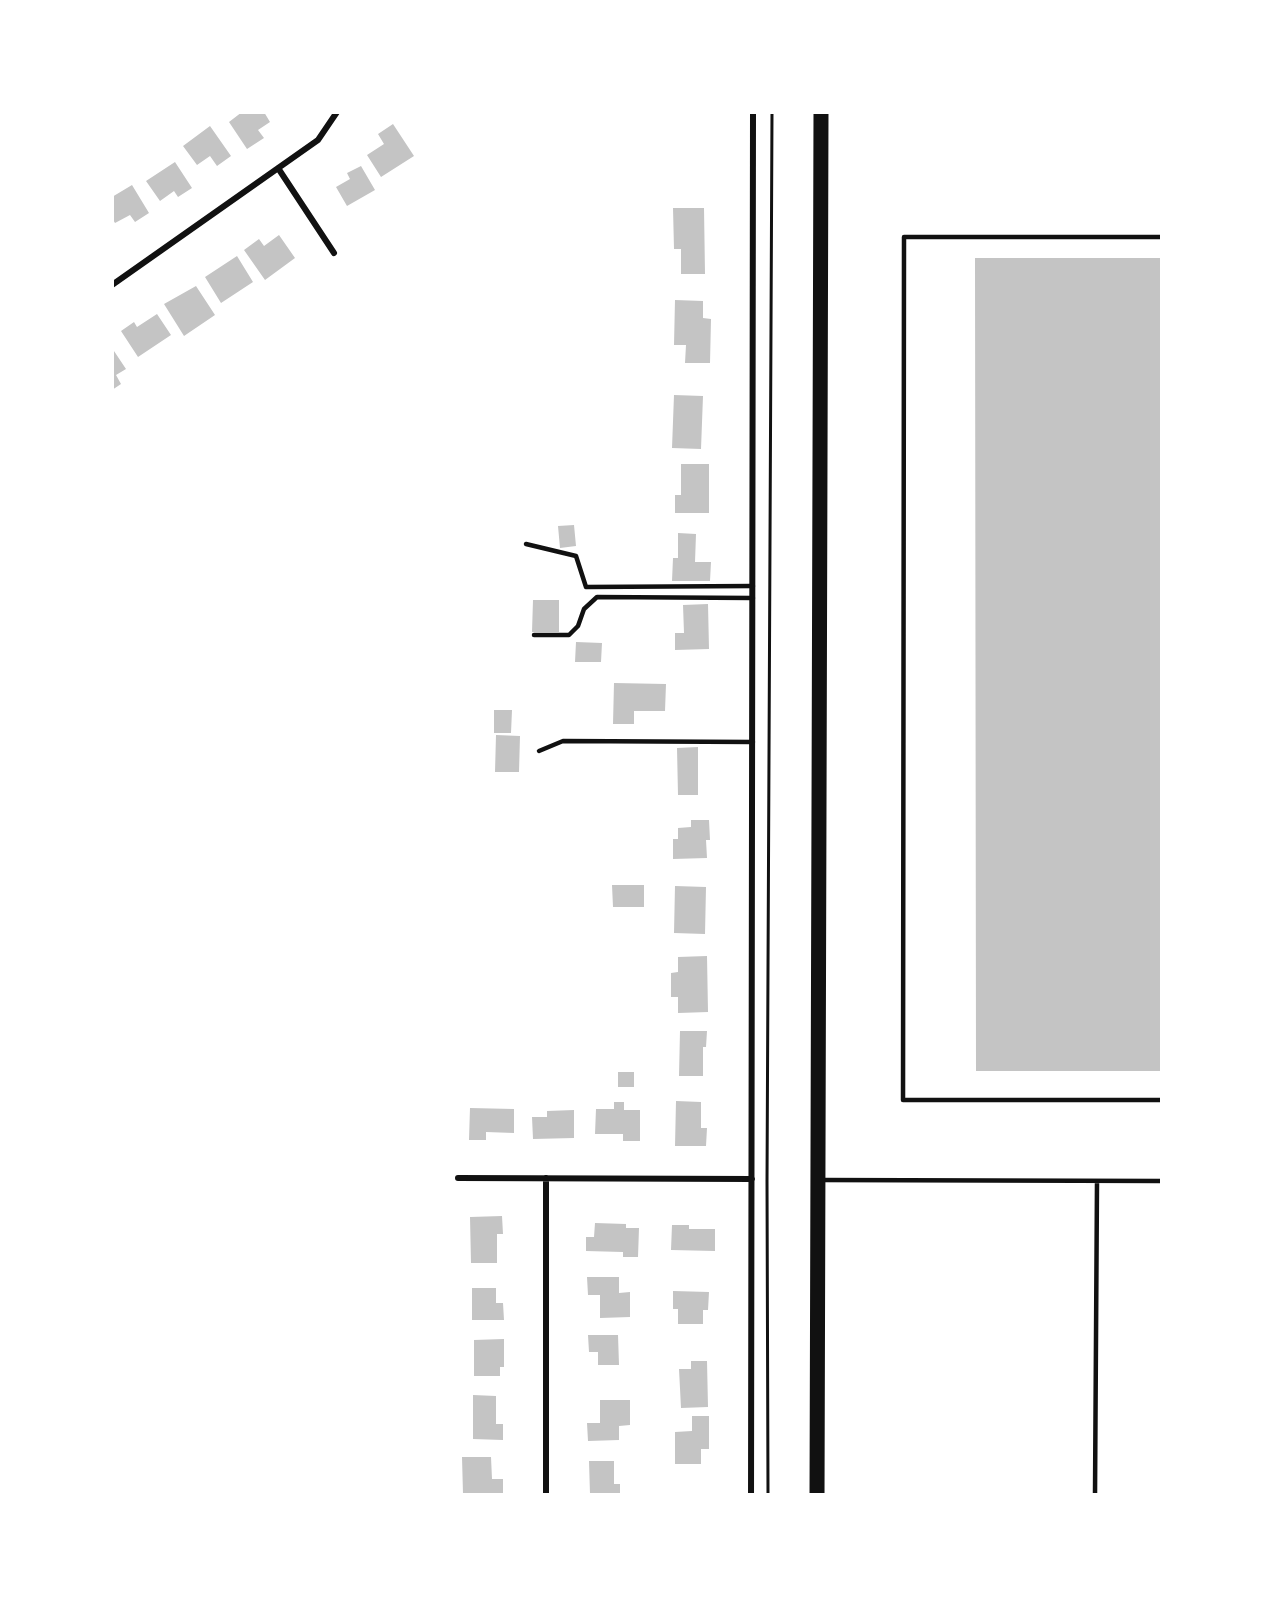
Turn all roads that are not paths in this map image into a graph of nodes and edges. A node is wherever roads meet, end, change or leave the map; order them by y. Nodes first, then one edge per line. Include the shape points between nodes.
1 (337, 112) edge
2 (753, 112) edge
3 (821, 112) edge
4 (278, 168) junction
5 (1161, 237) edge
6 (334, 253) dead end
7 (112, 285) edge
8 (526, 544) dead end
9 (753, 585) junction
10 (753, 598) junction
11 (534, 635) dead end
12 (753, 742) junction
13 (539, 751) dead end
14 (1161, 1100) edge
15 (458, 1178) dead end
16 (546, 1179) junction
17 (752, 1179) junction
18 (818, 1180) junction
19 (1097, 1181) junction
20 (1161, 1181) edge
21 (546, 1494) edge
22 (751, 1494) edge
23 (817, 1494) edge
24 (1095, 1494) edge

1 - 4 street via 318,140
2 - 9 street
3 - 18 main road
4 - 6 street
4 - 7 street
5 - 14 lane via 904,237 903,1100
8 - 9 lane via 576,556 586,587
9 - 10 street
10 - 11 lane via 597,597 584,609 578,626 569,635
10 - 12 street
12 - 13 lane via 563,741
12 - 17 street
15 - 16 street
16 - 17 street
16 - 21 street
17 - 22 street
18 - 19 lane
18 - 23 main road
19 - 20 lane
19 - 24 lane

